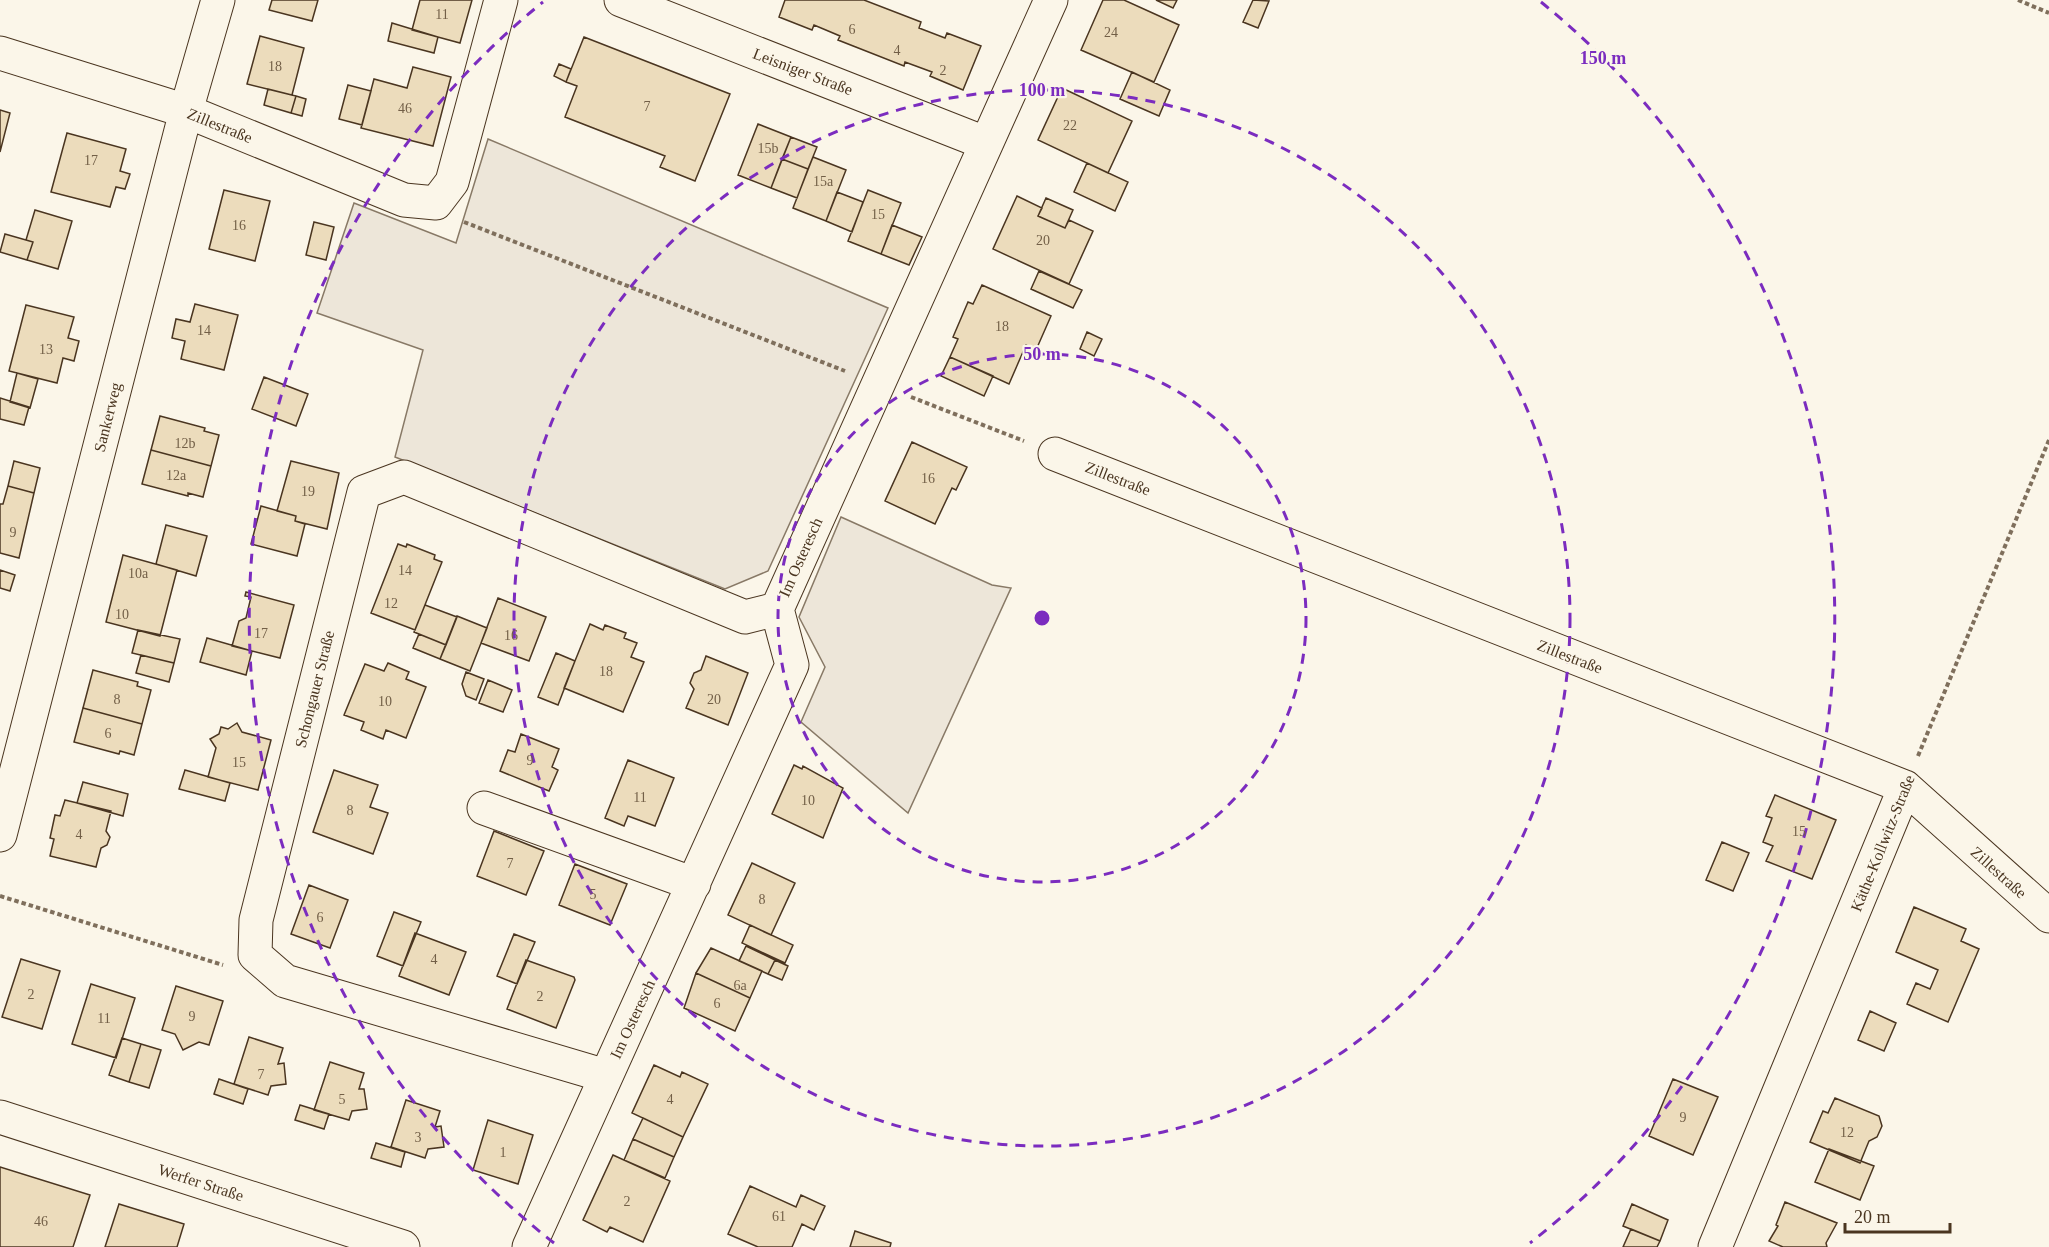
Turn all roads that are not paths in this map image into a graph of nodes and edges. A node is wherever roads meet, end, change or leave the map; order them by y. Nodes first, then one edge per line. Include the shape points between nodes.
1 (218, 0) edge
2 (501, 0) edge
3 (621, 0) edge
4 (1051, 0) edge
5 (0, 53) edge
6 (186, 111) junction
7 (985, 143) junction
8 (1055, 454) road end
9 (777, 609) junction
10 (1905, 787) junction
11 (484, 808) dead end
12 (0, 835) edge
13 (694, 884) junction
14 (2049, 916) edge
15 (606, 1076) junction
16 (0, 1117) edge
17 (403, 1247) edge
18 (529, 1247) edge
19 (1715, 1247) edge

1 - 6 street, Sankerweg
2 - 6 street, Zillestraße via 452,182 436,203 404,200
3 - 7 street, Leisniger Straße
4 - 7 street, Im Osteresch
5 - 6 street, Zillestraße
6 - 12 street, Sankerweg
7 - 9 street, Im Osteresch
8 - 10 street, Zillestraße
9 - 13 street, Im Osteresch via 792,665
9 - 15 street, Schongauer Straße via 746,617 404,477 364,492 256,920 255,956 285,981
10 - 14 street, Zillestraße
10 - 19 street, Käthe-Kollwitz-Straße
11 - 13 street
13 - 15 street, Im Osteresch
15 - 18 street, Im Osteresch
16 - 17 street, Werfer Straße

